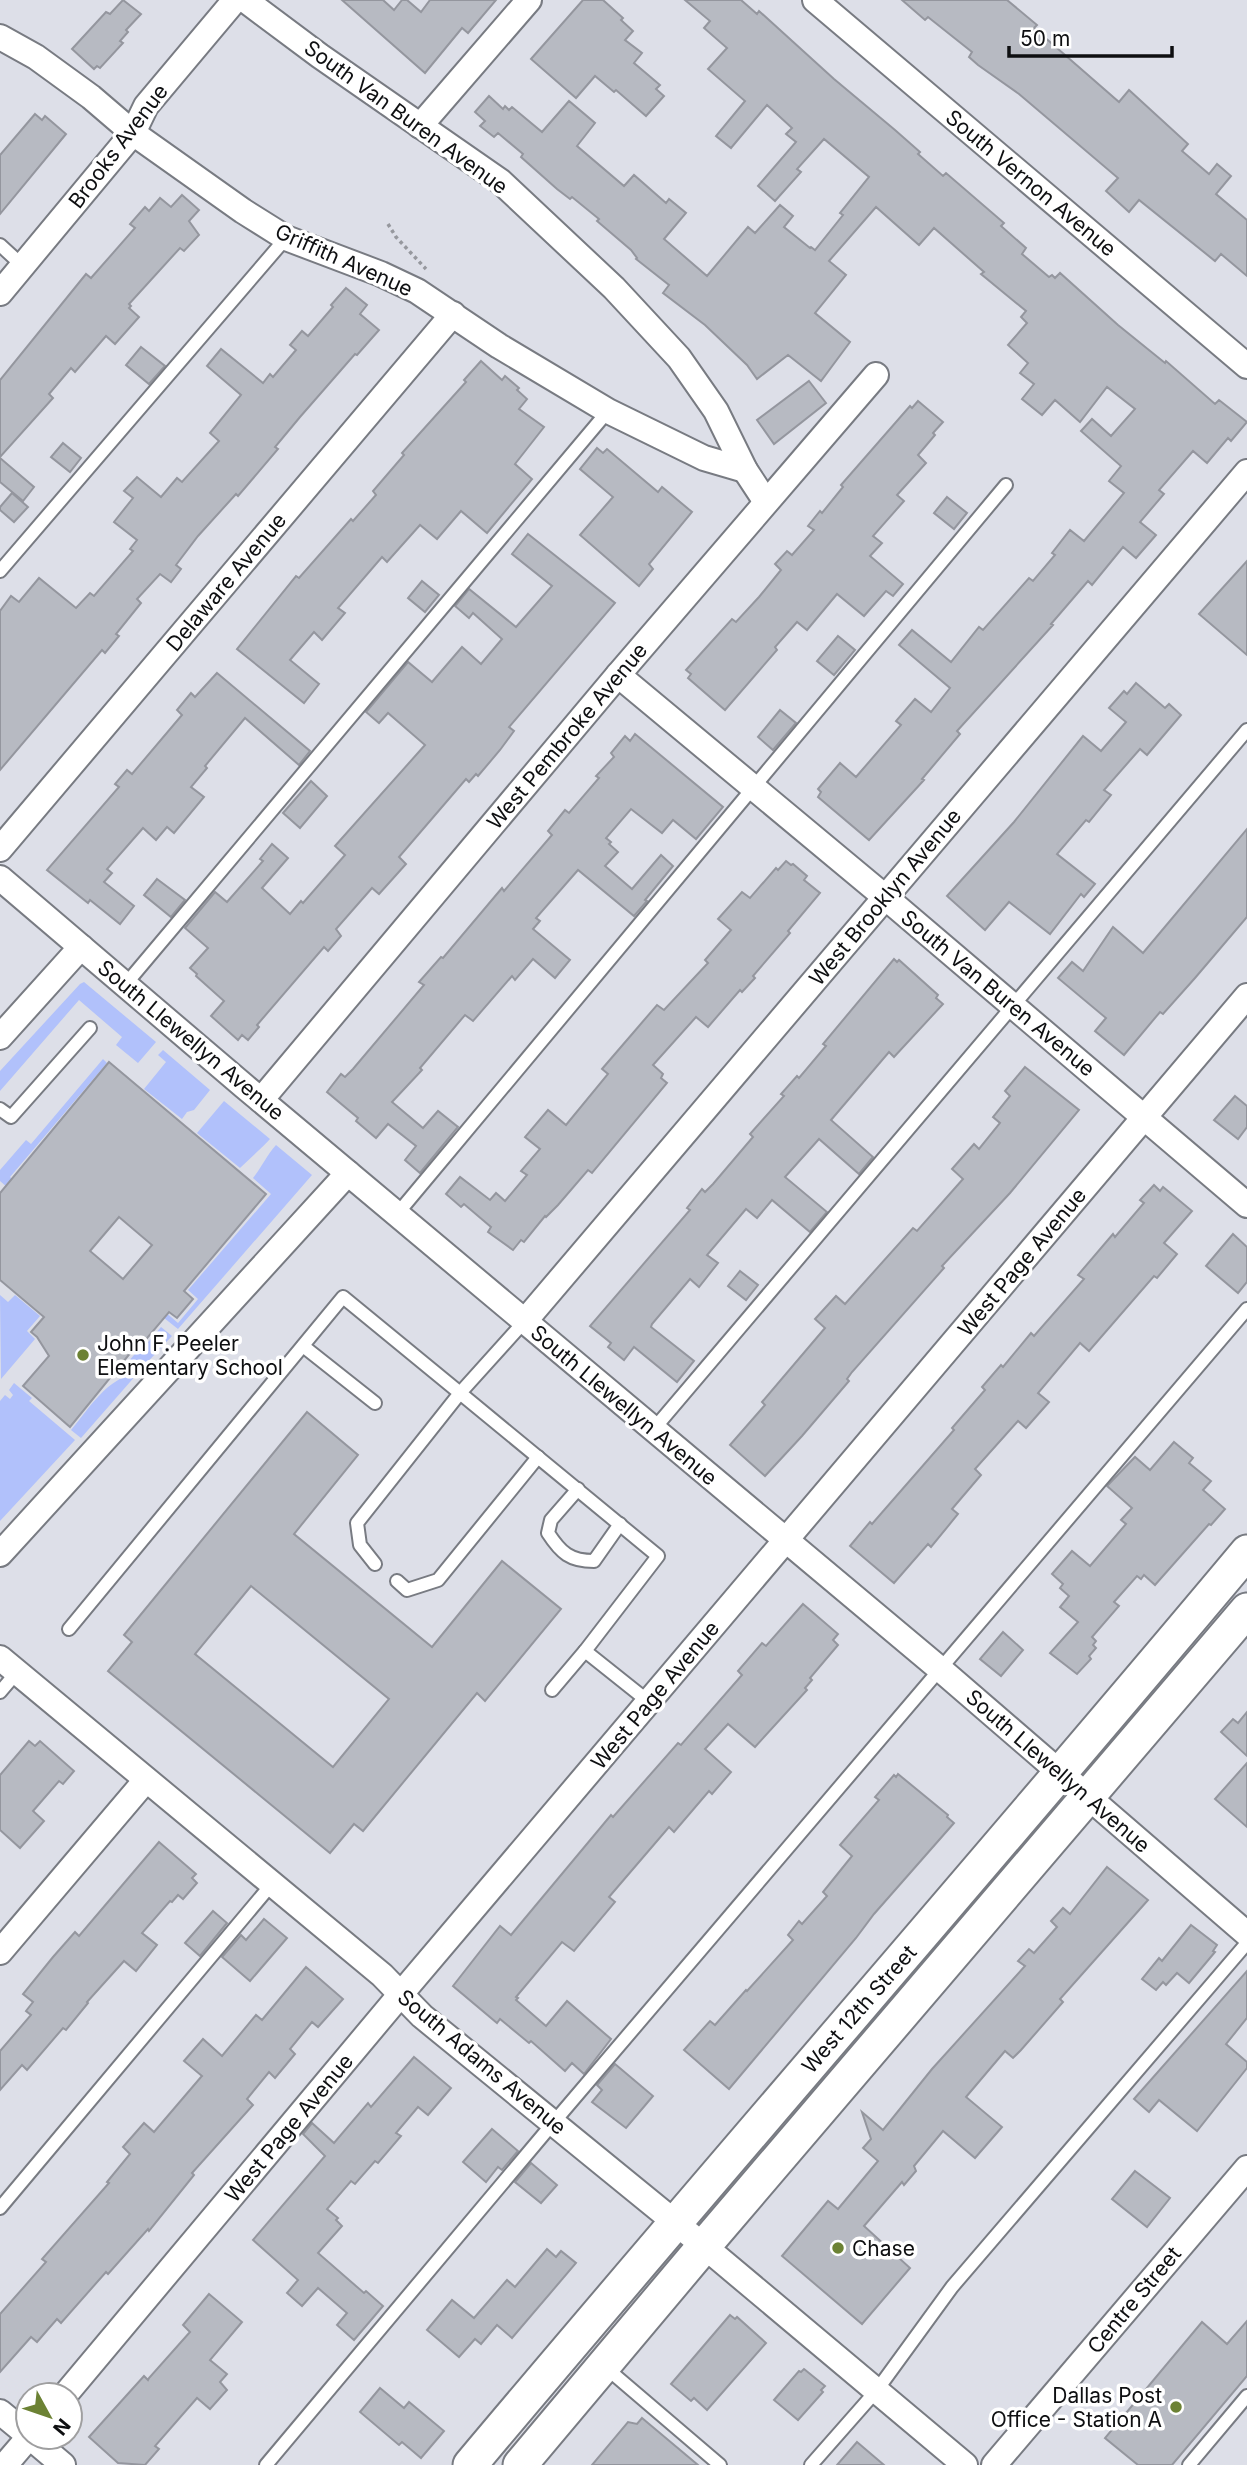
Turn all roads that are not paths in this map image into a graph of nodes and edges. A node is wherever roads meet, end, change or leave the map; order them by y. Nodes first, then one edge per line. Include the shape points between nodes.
1 (235, 0) edge
2 (245, 0) edge
3 (529, 0) edge
4 (815, 0) edge
5 (0, 37) edge
6 (420, 126) junction
7 (133, 133) junction
8 (286, 238) junction
9 (0, 245) edge
10 (23, 266) junction
11 (0, 293) edge
12 (453, 314) junction
13 (1247, 366) edge
14 (876, 374) dead end
15 (608, 411) junction
16 (745, 470) junction
17 (1247, 472) edge
18 (1006, 485) dead end
19 (766, 502) junction
20 (0, 571) edge
21 (618, 675) junction
22 (1247, 730) edge
23 (755, 789) junction
24 (0, 849) edge
25 (0, 878) edge
26 (885, 897) junction
27 (81, 947) junction
28 (125, 985) junction
29 (1247, 996) edge
30 (1013, 1006) junction
31 (90, 1028) dead end
32 (0, 1037) edge
33 (261, 1100) junction
34 (0, 1109) edge
35 (1144, 1117) junction
36 (348, 1173) junction
37 (1247, 1205) edge
38 (398, 1213) junction
39 (1247, 1309) edge
40 (524, 1322) junction
41 (303, 1346) junction
42 (460, 1393) junction
43 (375, 1403) dead end
44 (653, 1430) junction
45 (538, 1457) junction
46 (578, 1489) junction
47 (620, 1524) junction
48 (786, 1541) junction
49 (1247, 1552) edge
50 (0, 1554) edge
51 (375, 1564) dead end
52 (397, 1581) dead end
53 (1247, 1610) edge
54 (69, 1629) dead end
55 (585, 1651) junction
56 (8, 1665) edge
57 (940, 1669) junction
58 (552, 1690) dead end
59 (0, 1692) edge
60 (649, 1702) junction
61 (1061, 1775) junction
62 (146, 1780) junction
63 (1088, 1798) junction
64 (271, 1885) junction
65 (1247, 1934) edge
66 (1247, 1943) edge
67 (0, 1952) edge
68 (400, 1995) junction
69 (554, 2122) junction
70 (1247, 2168) edge
71 (0, 2208) edge
72 (674, 2222) junction
73 (704, 2246) junction
74 (604, 2365) junction
75 (77, 2381) edge
76 (877, 2390) junction
77 (1247, 2396) edge
78 (0, 2412) edge
79 (14, 2424) edge
80 (17, 2451) edge
81 (47, 2451) edge
82 (5, 2465) edge
83 (63, 2465) edge
84 (266, 2465) edge
85 (470, 2465) edge
86 (520, 2465) edge
87 (720, 2465) edge
88 (811, 2465) edge
89 (965, 2465) edge
90 (994, 2465) edge
91 (1189, 2465) edge

1 - 7 street, Brooks Avenue via 146,106
2 - 6 street, South Van Buren Avenue
3 - 6 street
4 - 13 street, South Vernon Avenue
5 - 7 street, Griffith Avenue via 36,57
6 - 16 street, South Van Buren Avenue via 500,181 614,288 679,358 716,411
7 - 8 street, Griffith Avenue
7 - 10 street, Brooks Avenue
8 - 12 street, Griffith Avenue via 381,274
8 - 20 lane
9 - 10 lane
10 - 11 street, Brooks Avenue
12 - 15 street, Griffith Avenue
12 - 24 street, Delaware Avenue
14 - 19 street, West Pembroke Avenue
15 - 16 street, Griffith Avenue via 704,458
15 - 28 lane
16 - 19 street, South Van Buren Avenue
17 - 26 street, West Brooklyn Avenue
18 - 23 lane
19 - 21 street, West Pembroke Avenue
21 - 23 street, South Van Buren Avenue
21 - 33 street, West Pembroke Avenue
22 - 30 lane
23 - 26 street, South Van Buren Avenue
23 - 38 lane
25 - 27 street, South Llewellyn Avenue
26 - 30 street, South Van Buren Avenue
26 - 40 street, West Brooklyn Avenue
27 - 28 street, South Llewellyn Avenue
27 - 32 street
28 - 33 street, South Llewellyn Avenue
29 - 35 street, West Page Avenue
30 - 35 street, South Van Buren Avenue
30 - 44 lane
31 - 34 lane via 11,1117
33 - 36 street, South Llewellyn Avenue
35 - 37 street, South Van Buren Avenue
35 - 48 street, West Page Avenue
36 - 38 street, South Llewellyn Avenue
36 - 50 street
38 - 40 street, South Llewellyn Avenue
39 - 57 lane
40 - 42 lane
40 - 44 street, South Llewellyn Avenue
41 - 42 lane via 343,1297
41 - 43 lane
41 - 54 lane
42 - 45 lane
42 - 51 lane via 357,1523 360,1545
44 - 48 street, South Llewellyn Avenue
45 - 46 lane
45 - 52 lane via 438,1580 407,1590
46 - 47 lane
46 - 47 lane via 551,1520 548,1533 558,1549 577,1561 594,1561
47 - 55 lane via 658,1556
48 - 57 street, South Llewellyn Avenue
48 - 60 street, West Page Avenue
49 - 61 main road, West 12th Street
53 - 63 main road, West 12th Street
55 - 58 lane
55 - 60 lane
56 - 59 lane
56 - 62 street, South Adams Avenue
57 - 61 street, South Llewellyn Avenue
57 - 69 lane
60 - 68 street, West Page Avenue
61 - 63 street, South Llewellyn Avenue
61 - 72 main road, West 12th Street
62 - 64 street, South Adams Avenue
62 - 67 street
63 - 65 street, South Llewellyn Avenue
63 - 73 main road, West 12th Street
64 - 68 street, South Adams Avenue via 382,1975
64 - 71 lane
66 - 76 lane via 952,2287
68 - 69 street, South Adams Avenue
68 - 75 street, West Page Avenue
69 - 72 street, South Adams Avenue
69 - 84 lane
70 - 90 street, Centre Street
72 - 73 street, South Adams Avenue
72 - 85 main road, West 12th Street
73 - 74 main road, West 12th Street
73 - 76 street, South Adams Avenue
74 - 86 main road, West 12th Street
74 - 87 lane
76 - 88 lane
76 - 89 street, South Adams Avenue
77 - 91 lane
78 - 79 street
80 - 82 street
81 - 83 street

